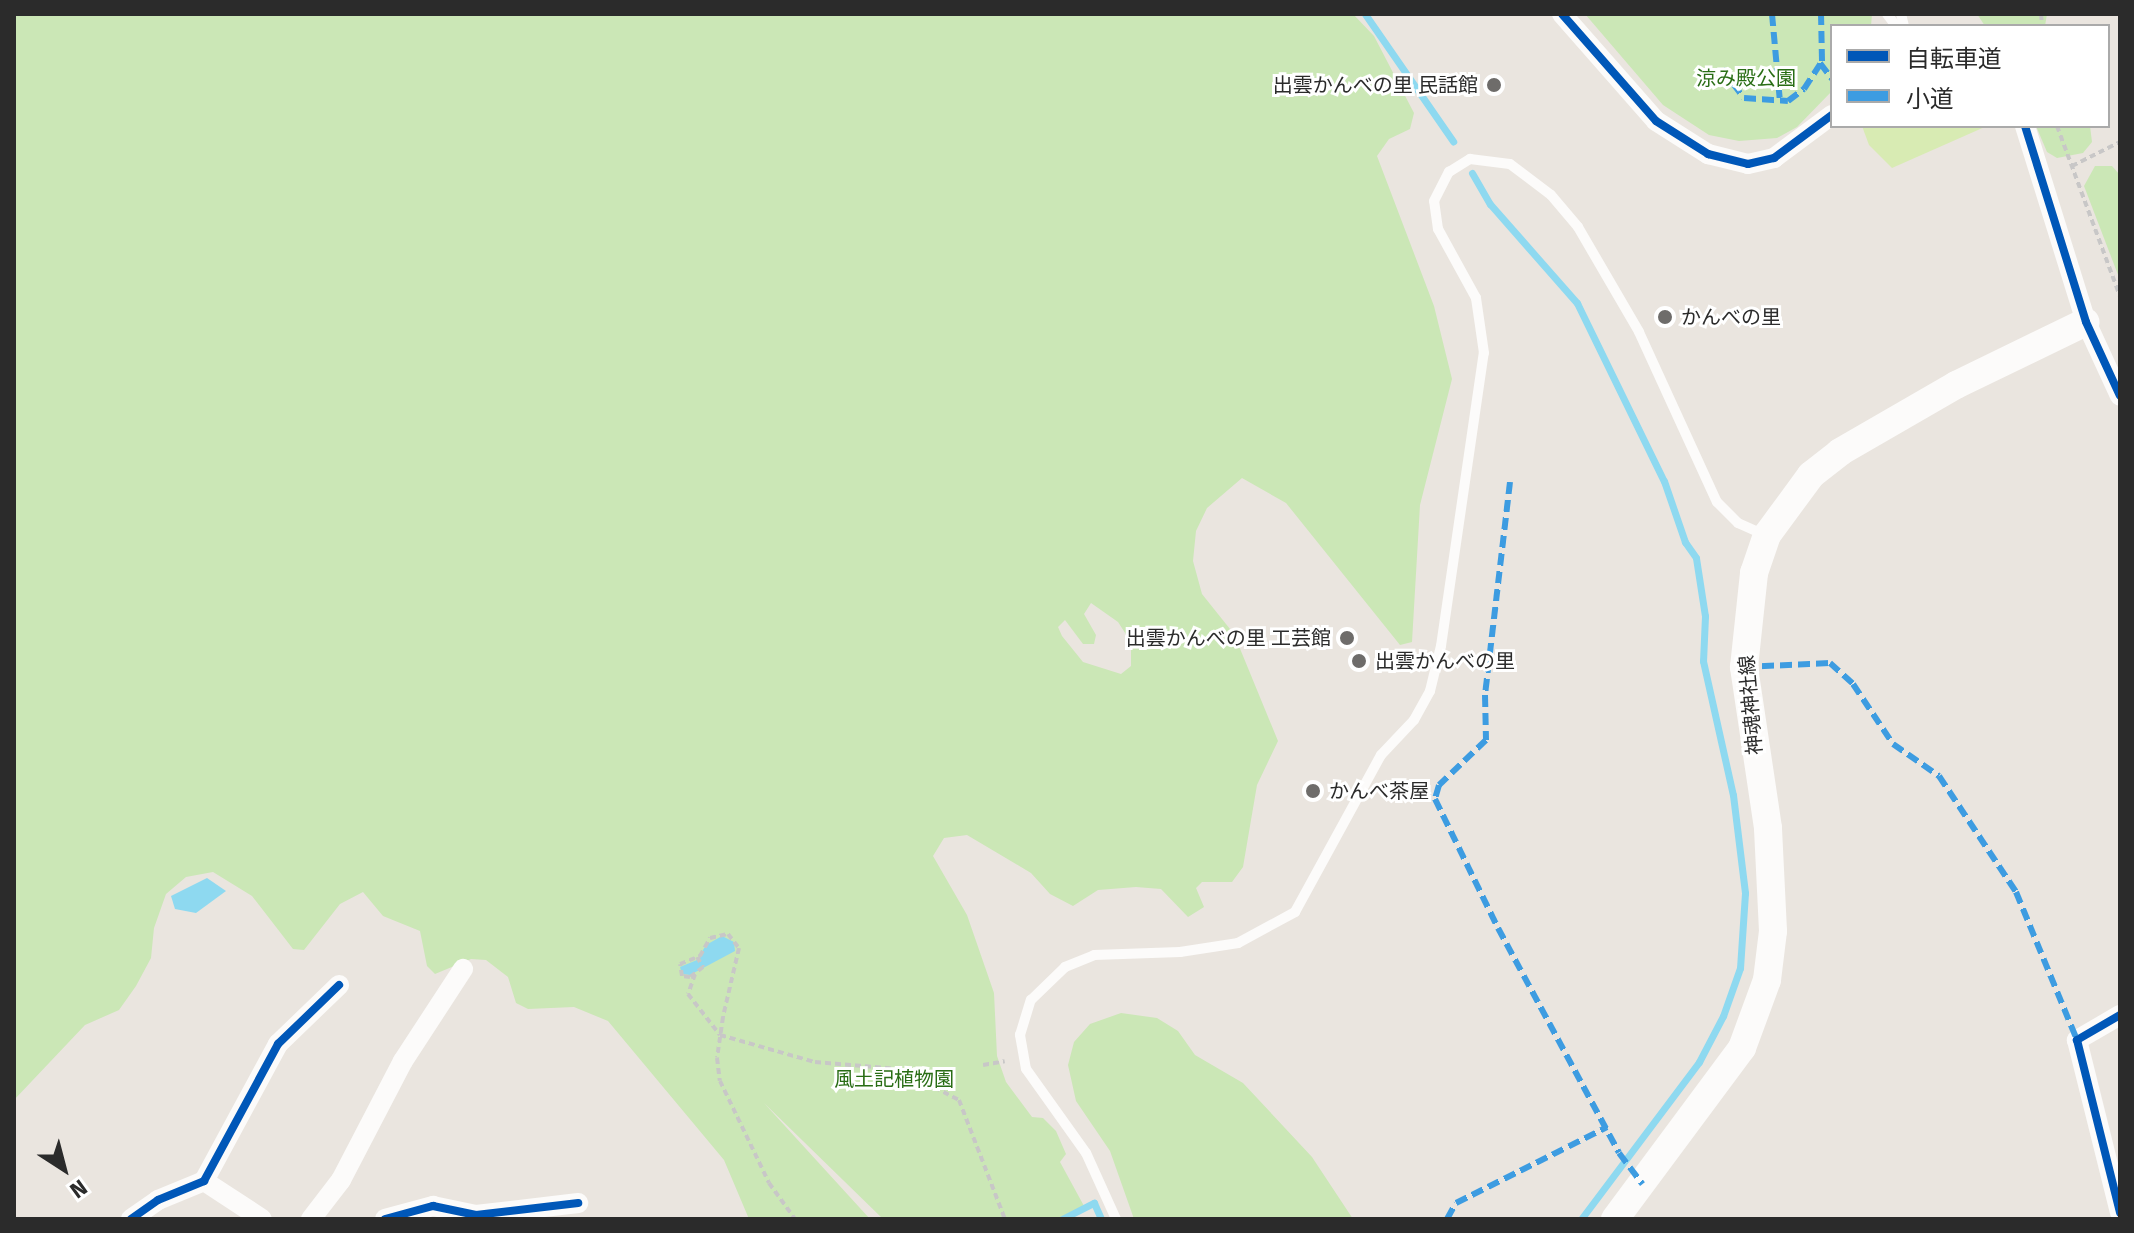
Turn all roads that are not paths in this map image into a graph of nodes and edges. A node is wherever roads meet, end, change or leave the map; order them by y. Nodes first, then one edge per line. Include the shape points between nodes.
1 (1562, 14) edge
2 (1830, 116) edge
3 (2026, 128) edge
4 (2086, 322) junction
5 (2120, 396) edge
6 (1767, 535) junction
7 (463, 969) dead end
8 (339, 985) dead end
9 (2120, 1015) edge
10 (204, 1181) junction
11 (578, 1203) dead end
12 (2120, 1213) edge
13 (131, 1219) edge
14 (262, 1219) edge
15 (311, 1219) edge
16 (385, 1219) edge
17 (1116, 1219) edge
18 (1615, 1219) edge

1 - 2 street via 1656,121 1708,154 1748,164 1774,158
3 - 4 street
4 - 5 street
4 - 6 main road, 神魂神社線 via 1956,385 1840,452 1811,475
6 - 17 lane via 1738,523 1717,502 1632,319 1569,216 1510,164 1470,159 1449,172 1434,201 1438,229 1476,298 1484,353 1444,633 1430,691 1414,720 1381,755 1295,912 1238,943 1180,952 1094,955 1065,967 1031,1000 1020,1035 1026,1069 1086,1153
6 - 18 main road, 神魂神社線 via 1754,573 1744,667 1768,828 1773,931 1767,980 1742,1048
7 - 15 street via 403,1061 341,1180
8 - 10 street via 278,1044
9 - 12 street via 2077,1040
10 - 13 street via 158,1200
10 - 14 street
11 - 16 street via 476,1215 433,1206

